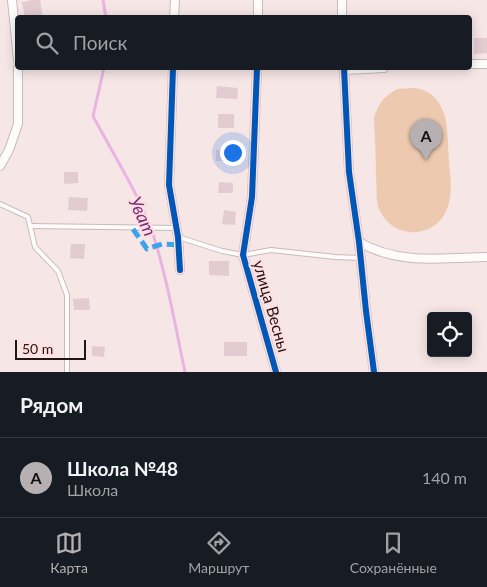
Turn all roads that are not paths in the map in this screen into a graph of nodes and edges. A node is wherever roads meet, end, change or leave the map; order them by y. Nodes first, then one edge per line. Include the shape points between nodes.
1 (12, 0) edge
2 (175, 0) edge
3 (258, 0) edge
4 (342, 0) edge
5 (174, 15) edge
6 (258, 15) edge
7 (342, 15) edge
8 (15, 30) edge
9 (472, 64) edge
10 (487, 64) edge
11 (18, 70) edge
12 (173, 70) edge
13 (257, 70) edge
14 (344, 70) edge
15 (0, 166) edge
16 (0, 204) edge
17 (30, 226) junction
18 (177, 228) junction
19 (178, 238) junction
20 (360, 242) junction
21 (244, 255) junction
22 (487, 257) edge
23 (361, 258) junction
24 (180, 270) dead end
25 (374, 371) edge
26 (67, 372) edge
27 (276, 372) edge
28 (383, 372) edge

1 - 8 street
2 - 5 street
3 - 6 street
4 - 7 street
9 - 10 street
11 - 15 street via 18,124
12 - 18 street via 169,185
13 - 21 street, улица Весны via 252,197
14 - 20 street via 350,172
16 - 17 lane via 28,217
17 - 18 lane
17 - 26 lane via 35,247 58,271 67,295
18 - 19 street
19 - 21 lane
19 - 24 street
20 - 22 street via 396,257
20 - 23 street
21 - 23 lane via 271,250
21 - 27 street, улица Весны
23 - 25 street
25 - 28 street

